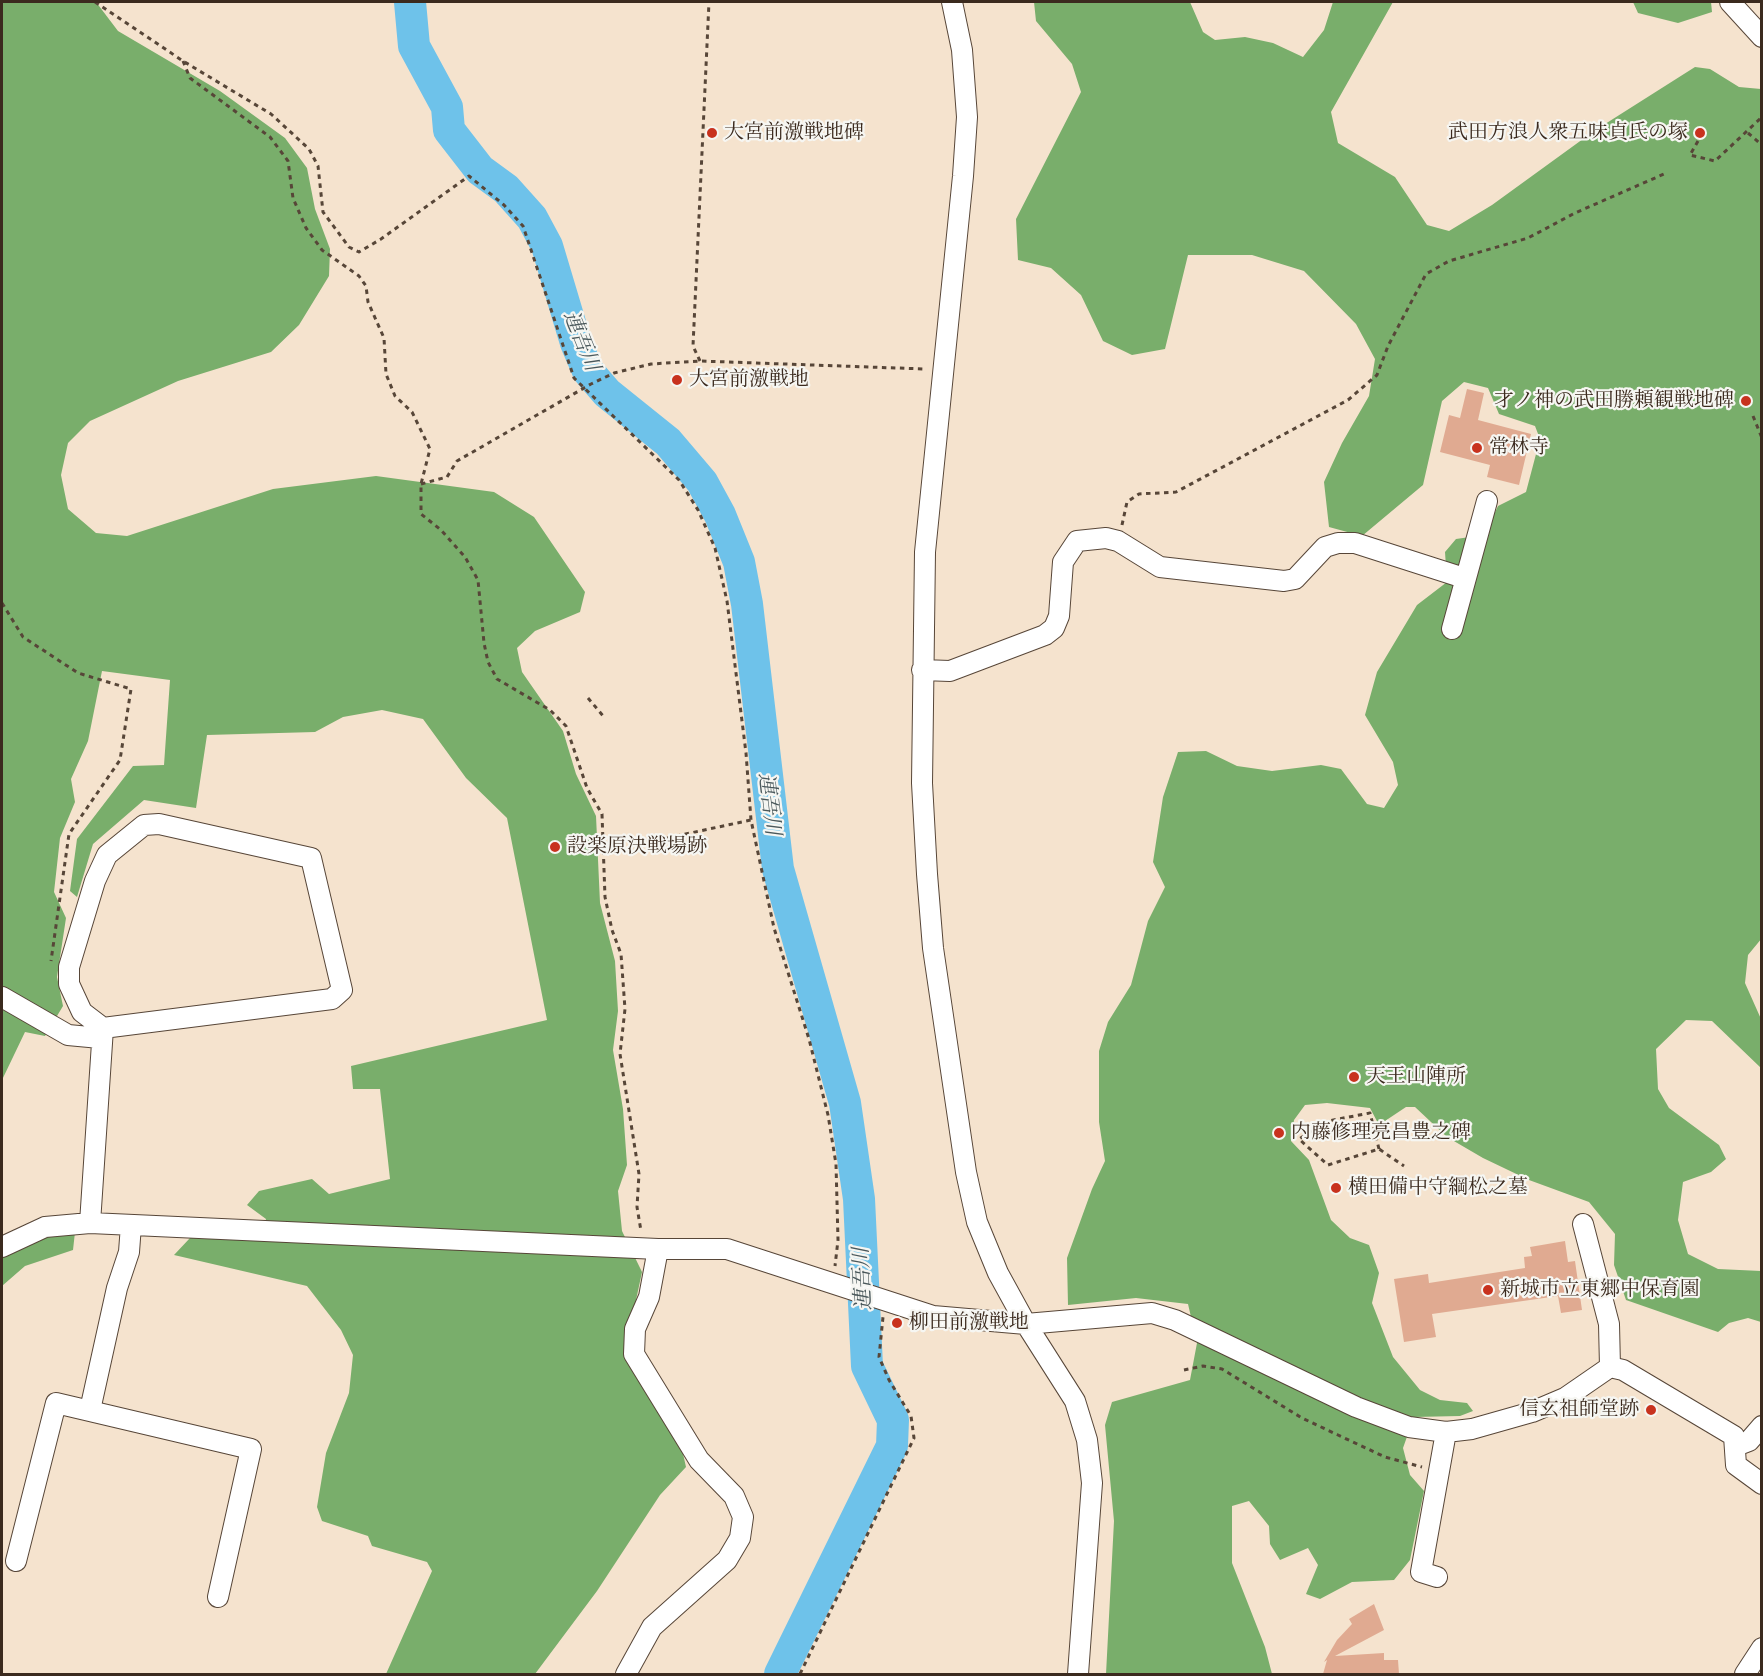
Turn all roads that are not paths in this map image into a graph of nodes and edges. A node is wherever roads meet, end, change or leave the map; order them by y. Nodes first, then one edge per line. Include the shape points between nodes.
1 (952, 2) edge
2 (1738, 4) edge
3 (1761, 36) edge
4 (1487, 501) dead end
5 (1464, 578) junction
6 (1452, 629) dead end
7 (922, 670) junction
8 (2, 997) edge
9 (102, 1033) junction
10 (90, 1223) junction
11 (1583, 1224) dead end
12 (130, 1225) junction
13 (2, 1248) edge
14 (650, 1249) junction
15 (1026, 1324) junction
16 (1610, 1367) junction
17 (90, 1410) junction
18 (1761, 1426) edge
19 (1446, 1432) junction
20 (1736, 1446) junction
21 (1761, 1484) edge
22 (16, 1561) dead end
23 (1437, 1577) dead end
24 (218, 1597) dead end
25 (1761, 1648) edge
26 (626, 1674) edge
27 (1078, 1674) edge
28 (1745, 1674) edge

1 - 7 street via 962,50 967,117 925,552
2 - 3 street
4 - 5 street
5 - 6 street
5 - 7 street via 1355,543 1325,547 1295,579 1284,581 1160,567 1118,541 1077,541 1064,562 1059,616 1054,628 1045,635 950,671
7 - 15 street via 922,783 932,937 966,1173 977,1222
8 - 9 street via 68,1035
9 - 9 street via 332,999 342,990 312,858 159,824 144,825 107,855 94,881 69,967 69,984 82,1012
9 - 10 street
10 - 12 street
10 - 13 street via 45,1227
11 - 16 street via 1609,1324
12 - 14 street
12 - 17 street via 129,1252 117,1288
14 - 15 street via 741,1251 933,1316
14 - 26 street via 649,1297 635,1329 634,1354 699,1460 734,1496 743,1517 740,1538 727,1560 652,1627
15 - 19 street via 1152,1313 1175,1320 1356,1407 1410,1428
15 - 27 street via 1075,1401 1087,1440 1092,1483
16 - 19 street via 1565,1398 1532,1412
16 - 20 street via 1623,1370 1734,1436
17 - 22 street via 56,1403
17 - 24 street via 251,1449
18 - 20 street via 1749,1441
19 - 23 street via 1421,1572
20 - 21 street via 1736,1465
25 - 28 street

